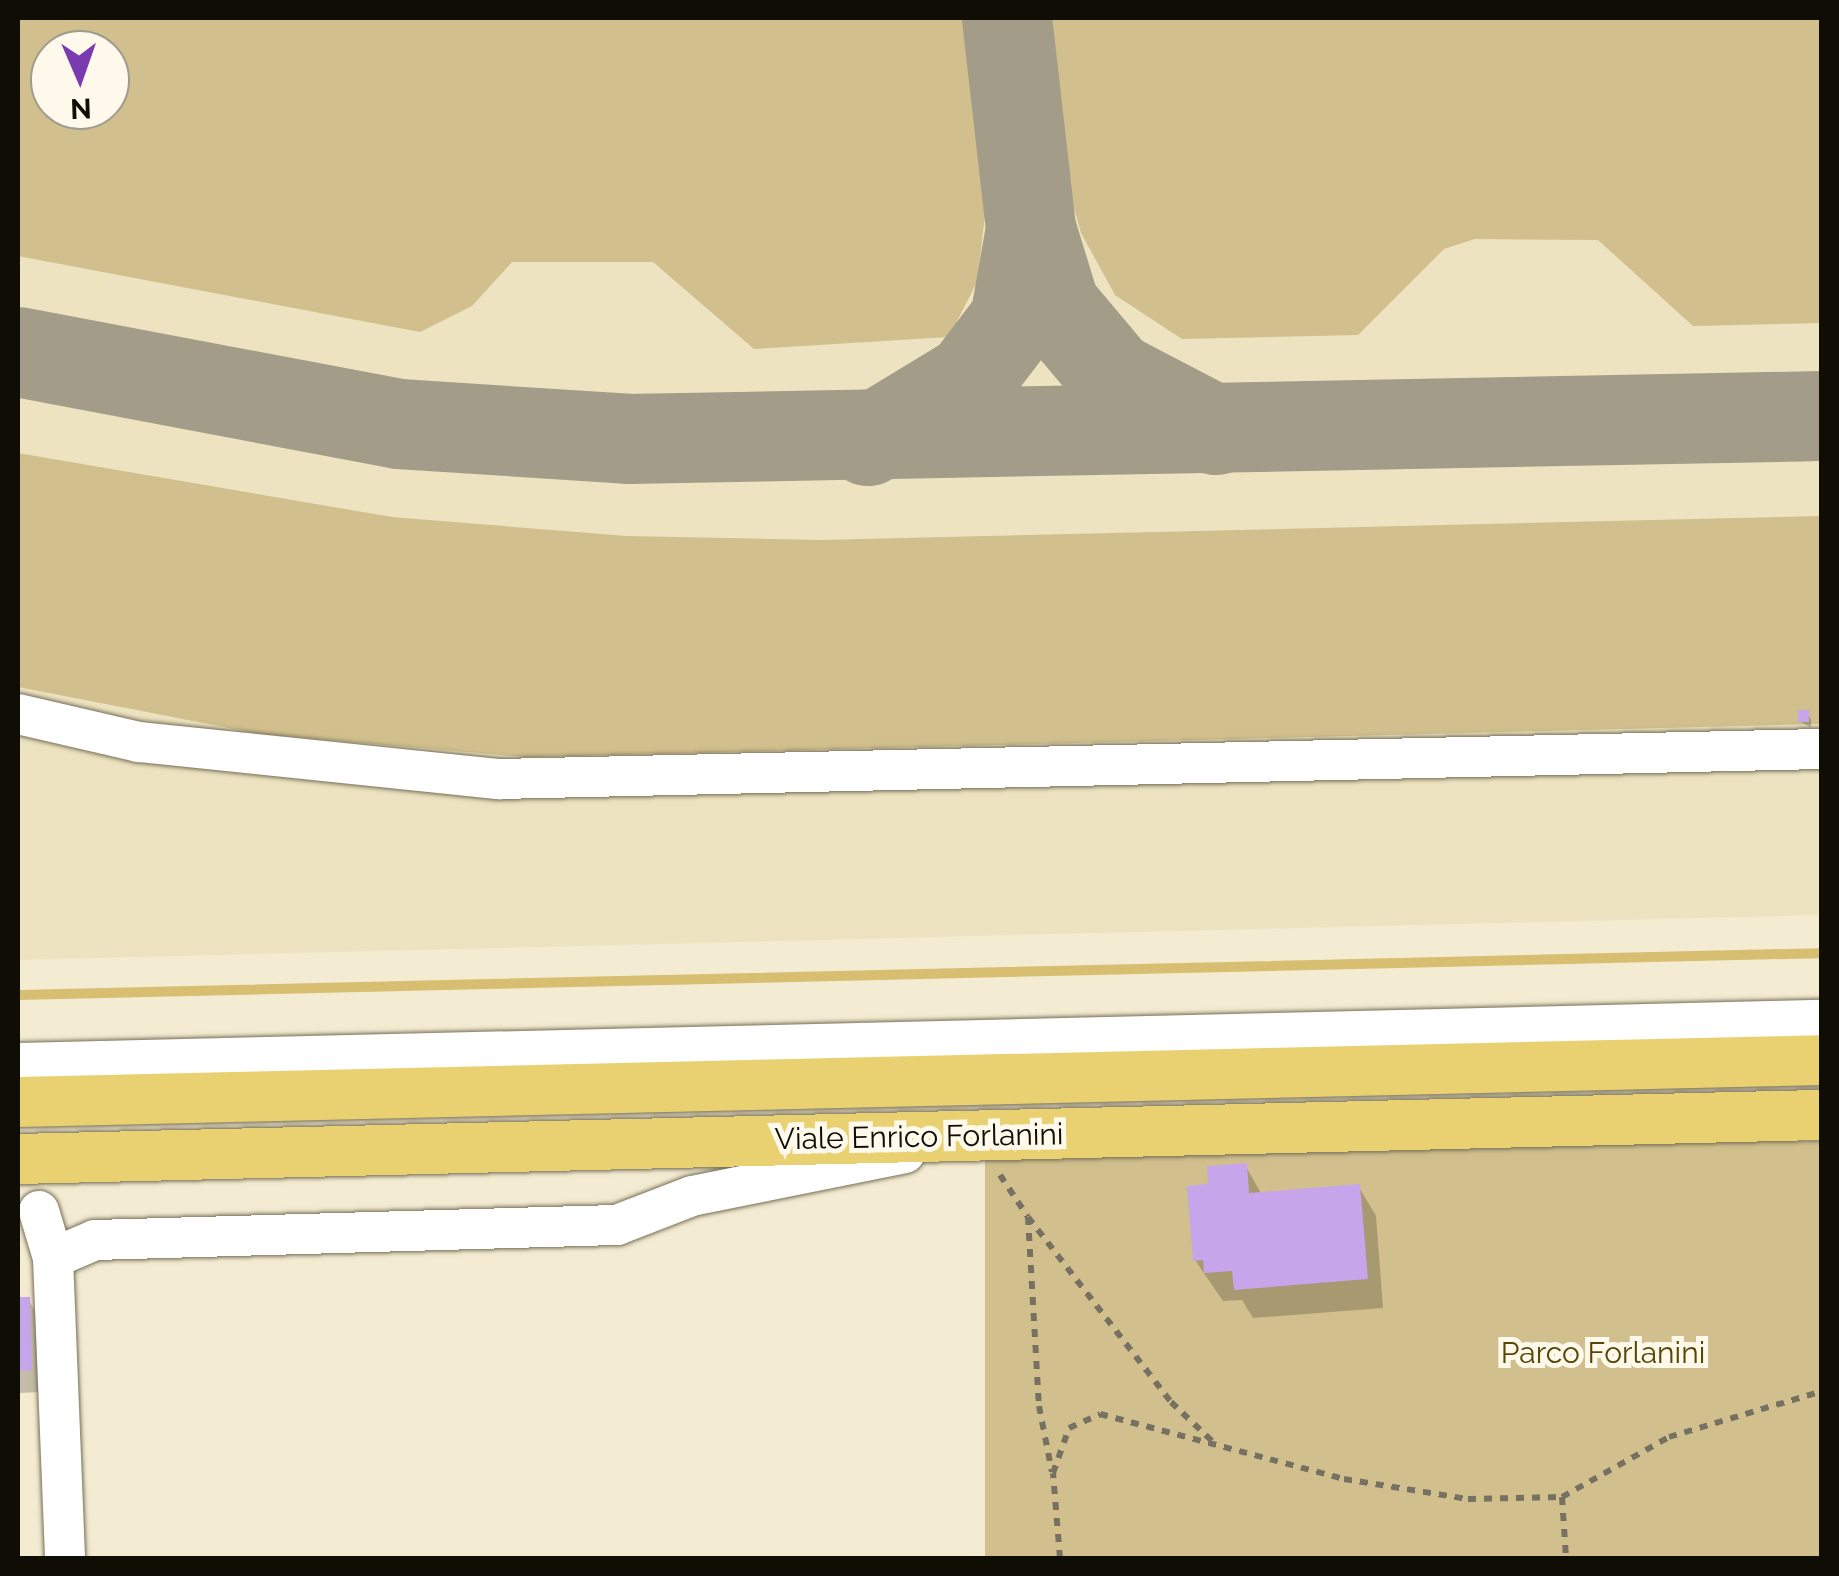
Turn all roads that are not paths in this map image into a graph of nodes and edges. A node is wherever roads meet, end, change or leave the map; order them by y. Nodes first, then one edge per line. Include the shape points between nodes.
1 (18, 714) edge
2 (1822, 749) edge
3 (1822, 1020) edge
4 (1822, 1060) edge
5 (18, 1062) edge
6 (18, 1102) edge
7 (1822, 1115) edge
8 (984, 1150) junction
9 (18, 1159) edge
10 (28, 1211) edge
11 (121, 1239) junction
12 (54, 1258) junction
13 (65, 1558) edge

1 - 2 lane via 214,752 499,778
3 - 5 lane
4 - 6 main road, Viale Enrico Forlanini
7 - 8 main road, Viale Enrico Forlanini
8 - 9 main road, Viale Enrico Forlanini
8 - 11 lane via 692,1196 617,1225
10 - 11 lane
10 - 12 lane
11 - 12 lane
12 - 13 lane

